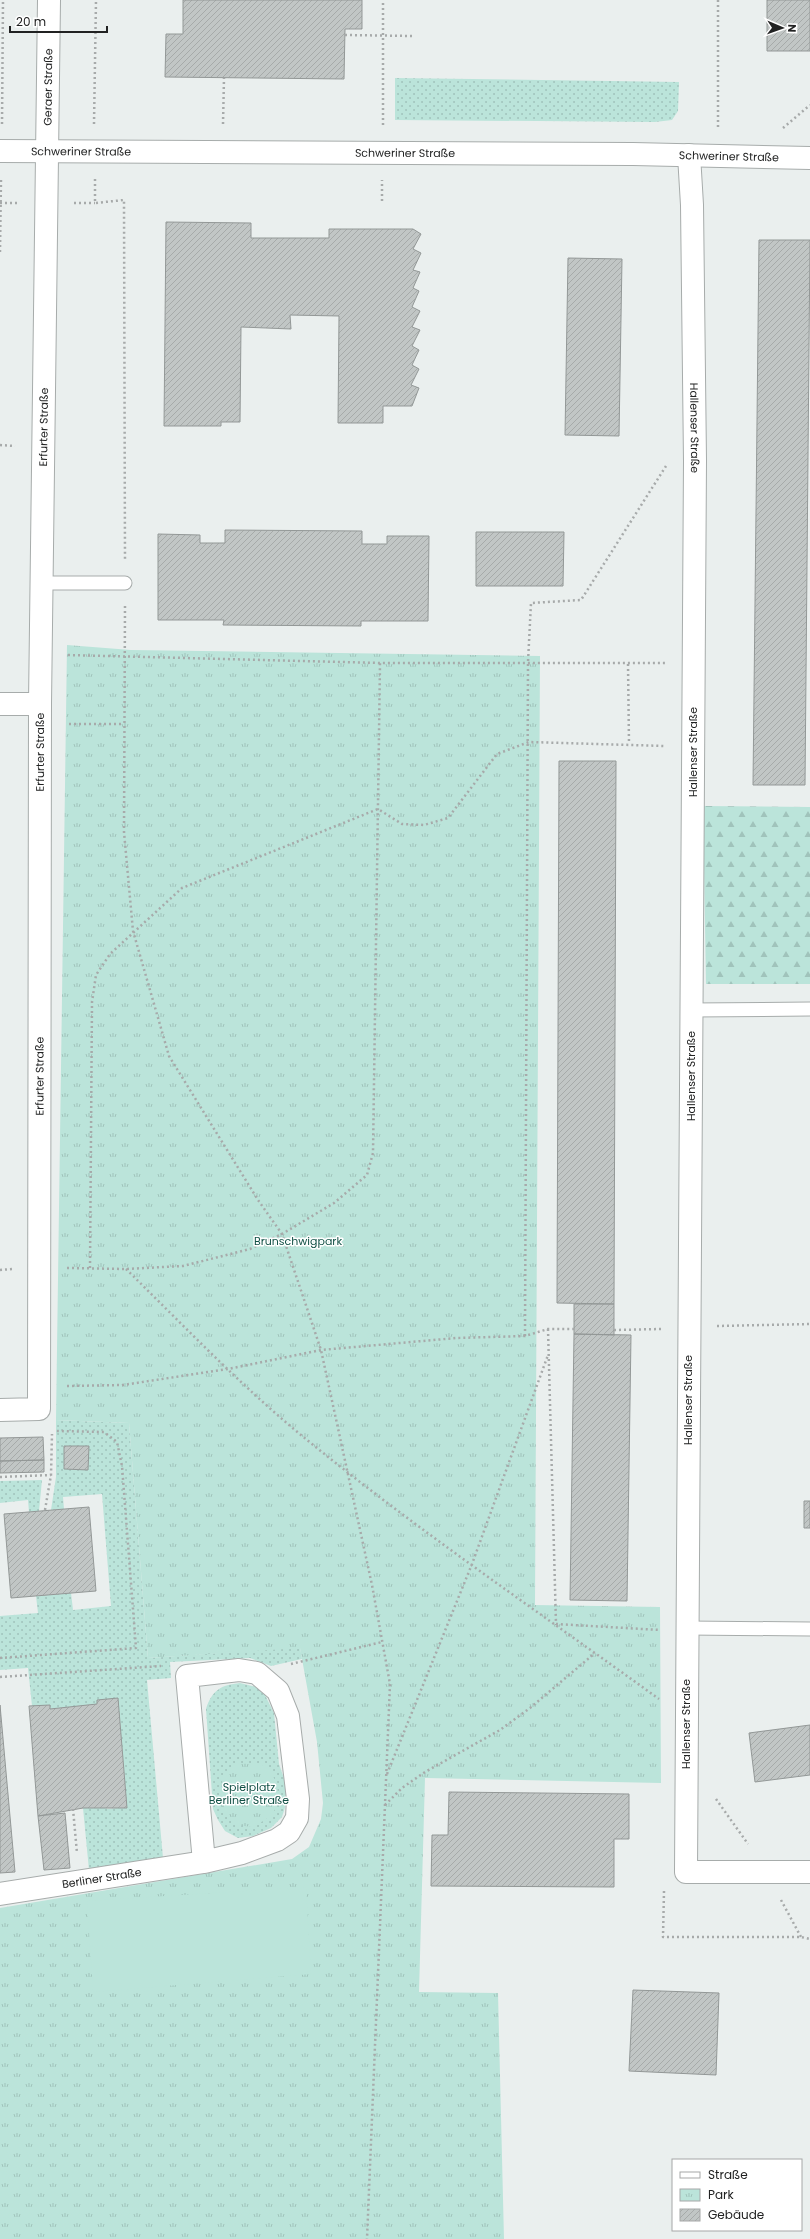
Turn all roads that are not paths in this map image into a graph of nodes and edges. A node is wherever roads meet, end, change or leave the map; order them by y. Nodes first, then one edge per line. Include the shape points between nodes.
1 (49, 0) edge
2 (48, 150) junction
3 (1, 151) edge
4 (689, 155) junction
5 (810, 158) edge
6 (42, 583) junction
7 (125, 583) road end
8 (0, 704) edge
9 (40, 714) junction
10 (810, 1009) edge
11 (691, 1010) junction
12 (0, 1410) edge
13 (687, 1628) junction
14 (810, 1629) edge
15 (204, 1862) junction
16 (810, 1872) edge
17 (0, 1894) edge

1 - 2 street, Geraer Straße
2 - 3 street, Schweriner Straße
2 - 4 street, Schweriner Straße
2 - 6 street, Erfurter Straße
4 - 5 street, Schweriner Straße
4 - 11 street, Hallenser Straße via 692,205 695,461
6 - 7 lane
6 - 9 street, Erfurter Straße
8 - 9 street, Erfurter Straße
9 - 12 street, Erfurter Straße via 38,1409
10 - 11 lane
11 - 13 street, Hallenser Straße
13 - 14 lane
13 - 16 street, Hallenser Straße via 686,1872
15 - 15 street, Berliner Straße via 187,1676 239,1670 257,1673 278,1691 288,1716 298,1799 297,1818 289,1832 277,1840 242,1853
15 - 17 street, Berliner Straße

